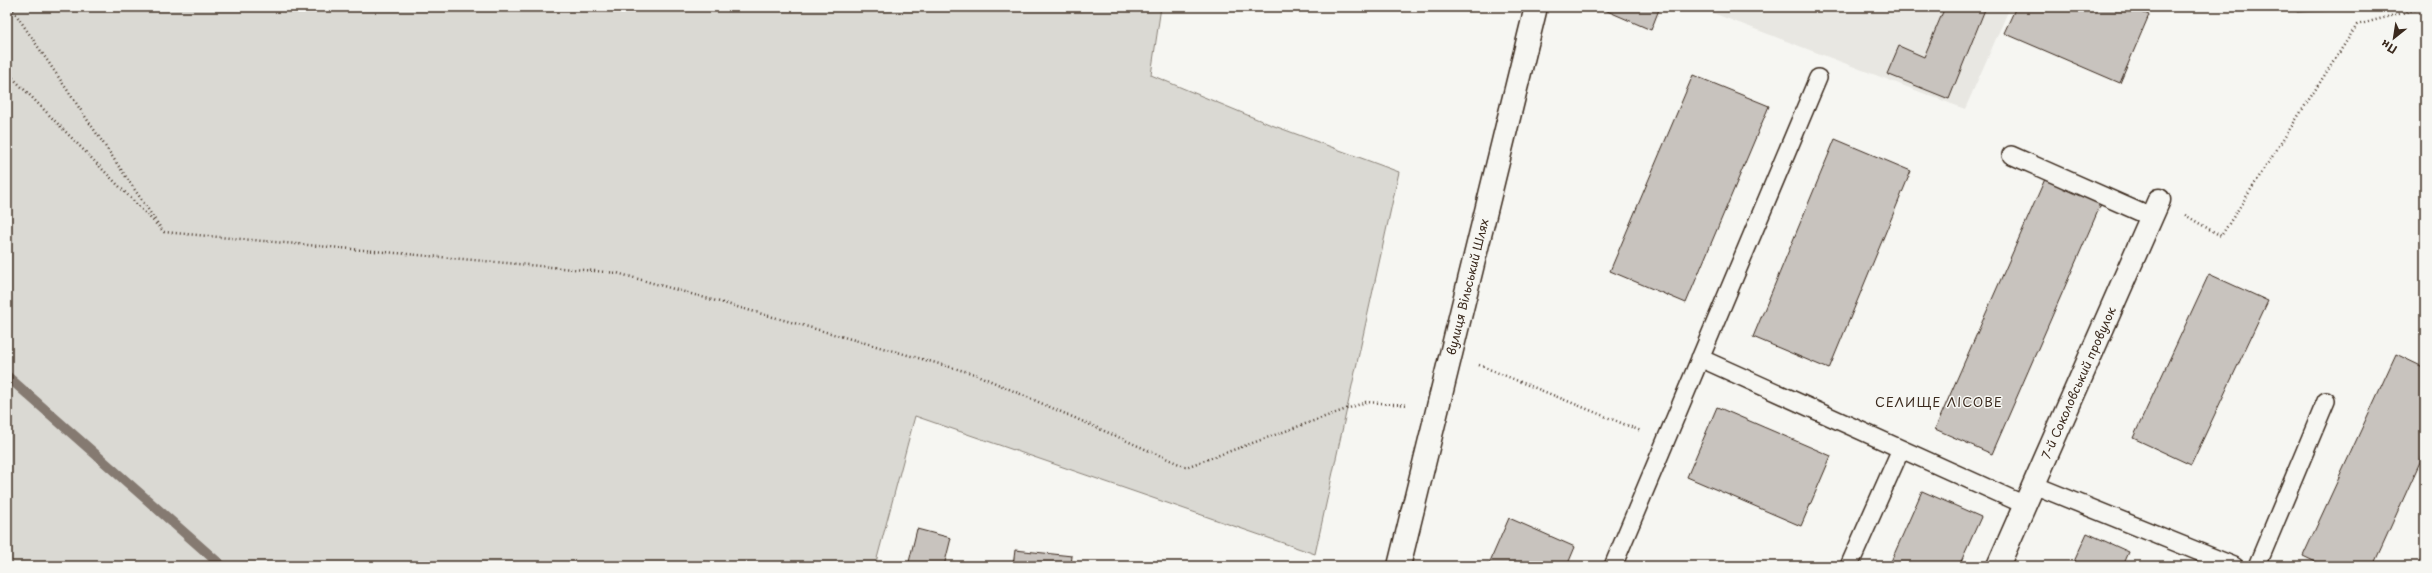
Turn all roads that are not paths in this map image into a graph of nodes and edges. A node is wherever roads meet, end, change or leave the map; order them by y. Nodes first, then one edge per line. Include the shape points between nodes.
1 (1536, 7) edge
2 (1818, 78) dead end
3 (2011, 155) dead end
4 (2155, 208) joint
5 (1700, 358) junction
6 (2326, 401) dead end
7 (1901, 449) junction
8 (2034, 485) junction
9 (2025, 505) junction
10 (1399, 566) edge
11 (1613, 566) edge
12 (1849, 566) edge
13 (1998, 566) edge
14 (2234, 566) edge
15 (2256, 566) edge

1 - 10 street, вулиця Вільський Шлях
2 - 5 lane
3 - 4 lane
4 - 8 street, 7-й Соколовський провулок
5 - 7 lane
5 - 11 lane
6 - 15 lane
7 - 9 lane
7 - 12 lane
8 - 9 street, 7-й Соколовський провулок
8 - 14 lane
9 - 13 street, 7-й Соколовський провулок

